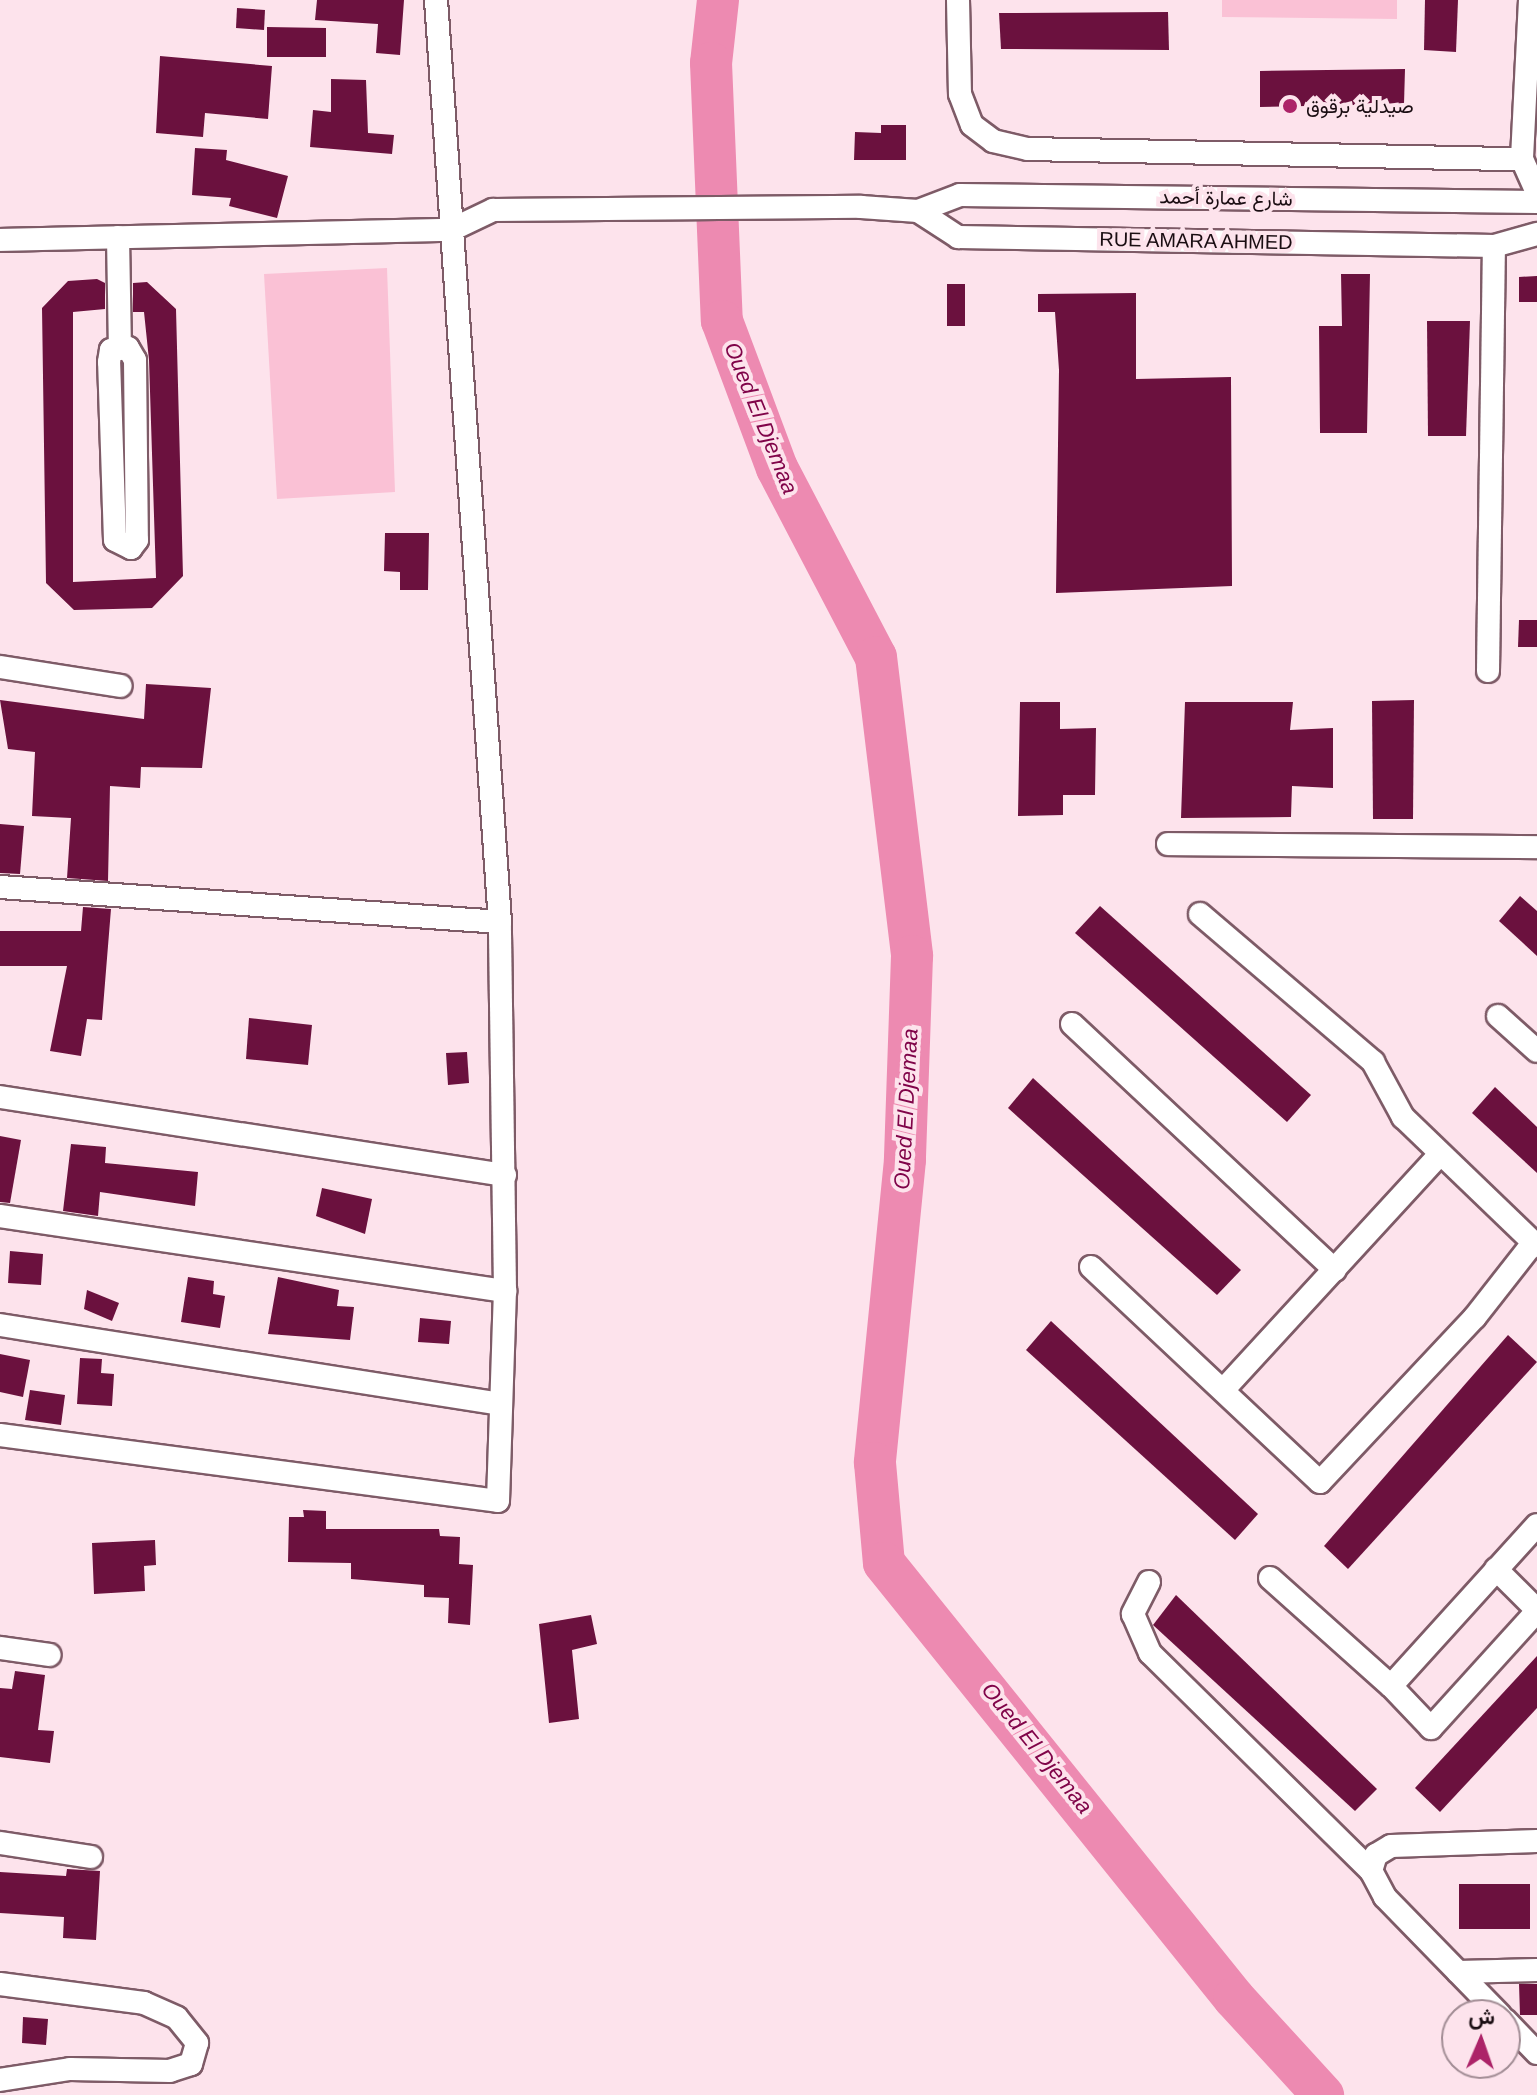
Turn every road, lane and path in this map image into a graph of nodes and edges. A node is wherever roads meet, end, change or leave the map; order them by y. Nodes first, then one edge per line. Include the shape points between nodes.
1 (436, 0) edge
2 (958, 0) edge
3 (1530, 0) edge
4 (1522, 159) junction
5 (1537, 192) edge
6 (1537, 202) edge
7 (918, 211) junction
8 (451, 230) junction
9 (1537, 234) edge
10 (118, 237) junction
11 (0, 240) edge
12 (1494, 246) junction
13 (120, 349) junction
14 (0, 667) edge
15 (1488, 671) dead end
16 (121, 686) dead end
17 (1168, 844) dead end
18 (1537, 847) edge
19 (0, 887) edge
20 (1200, 914) dead end
21 (500, 922) junction
22 (1498, 1016) dead end
23 (1072, 1024) dead end
24 (1537, 1051) edge
25 (0, 1097) edge
26 (1440, 1154) junction
27 (505, 1175) junction
28 (0, 1216) edge
29 (1535, 1244) edge
30 (1091, 1267) dead end
31 (1335, 1270) junction
32 (505, 1291) junction
33 (0, 1325) edge
34 (1225, 1388) junction
35 (501, 1404) junction
36 (0, 1435) edge
37 (1537, 1525) edge
38 (1496, 1569) junction
39 (1270, 1578) dead end
40 (1149, 1582) dead end
41 (1537, 1610) edge
42 (0, 1648) edge
43 (50, 1655) dead end
44 (1391, 1686) junction
45 (1537, 1841) edge
46 (0, 1843) edge
47 (91, 1857) dead end
48 (1371, 1871) junction
49 (1537, 1970) edge
50 (1458, 1972) junction
51 (0, 1984) edge
52 (1484, 1999) edge
53 (1521, 2036) edge
54 (1537, 2053) edge
55 (0, 2080) edge

1 - 8 street
2 - 4 street via 960,94 972,125 993,141 1028,149
3 - 4 street
4 - 5 street
6 - 7 street, شارع عمارة أحمد via 960,195
7 - 8 street, RUE AMARA AHMED via 493,210
7 - 12 street, RUE AMARA AHMED via 958,237
8 - 10 street
8 - 21 street
9 - 12 street, RUE AMARA AHMED
10 - 11 street
10 - 13 street
12 - 15 street
13 - 13 street via 111,350 109,362 115,540 131,548 137,540 135,360
14 - 16 street
17 - 18 street
19 - 21 street
20 - 26 street via 1373,1062 1403,1117
21 - 27 street
22 - 24 street
23 - 31 street
25 - 27 street
26 - 29 street
26 - 31 street
27 - 32 street
28 - 32 street
29 - 34 street via 1475,1317 1320,1482
30 - 34 street
31 - 34 street
32 - 35 street
33 - 35 street
35 - 36 street via 498,1501
37 - 38 street
38 - 41 street
38 - 44 street
39 - 44 street
40 - 48 street via 1133,1614 1150,1653
41 - 44 street via 1431,1728
42 - 43 street
45 - 48 street via 1391,1846 1376,1855
46 - 47 street
48 - 50 street via 1385,1897
49 - 50 street
50 - 52 street
51 - 55 street via 144,2003 177,2018 197,2043 191,2064 170,2071 70,2069
53 - 54 street

